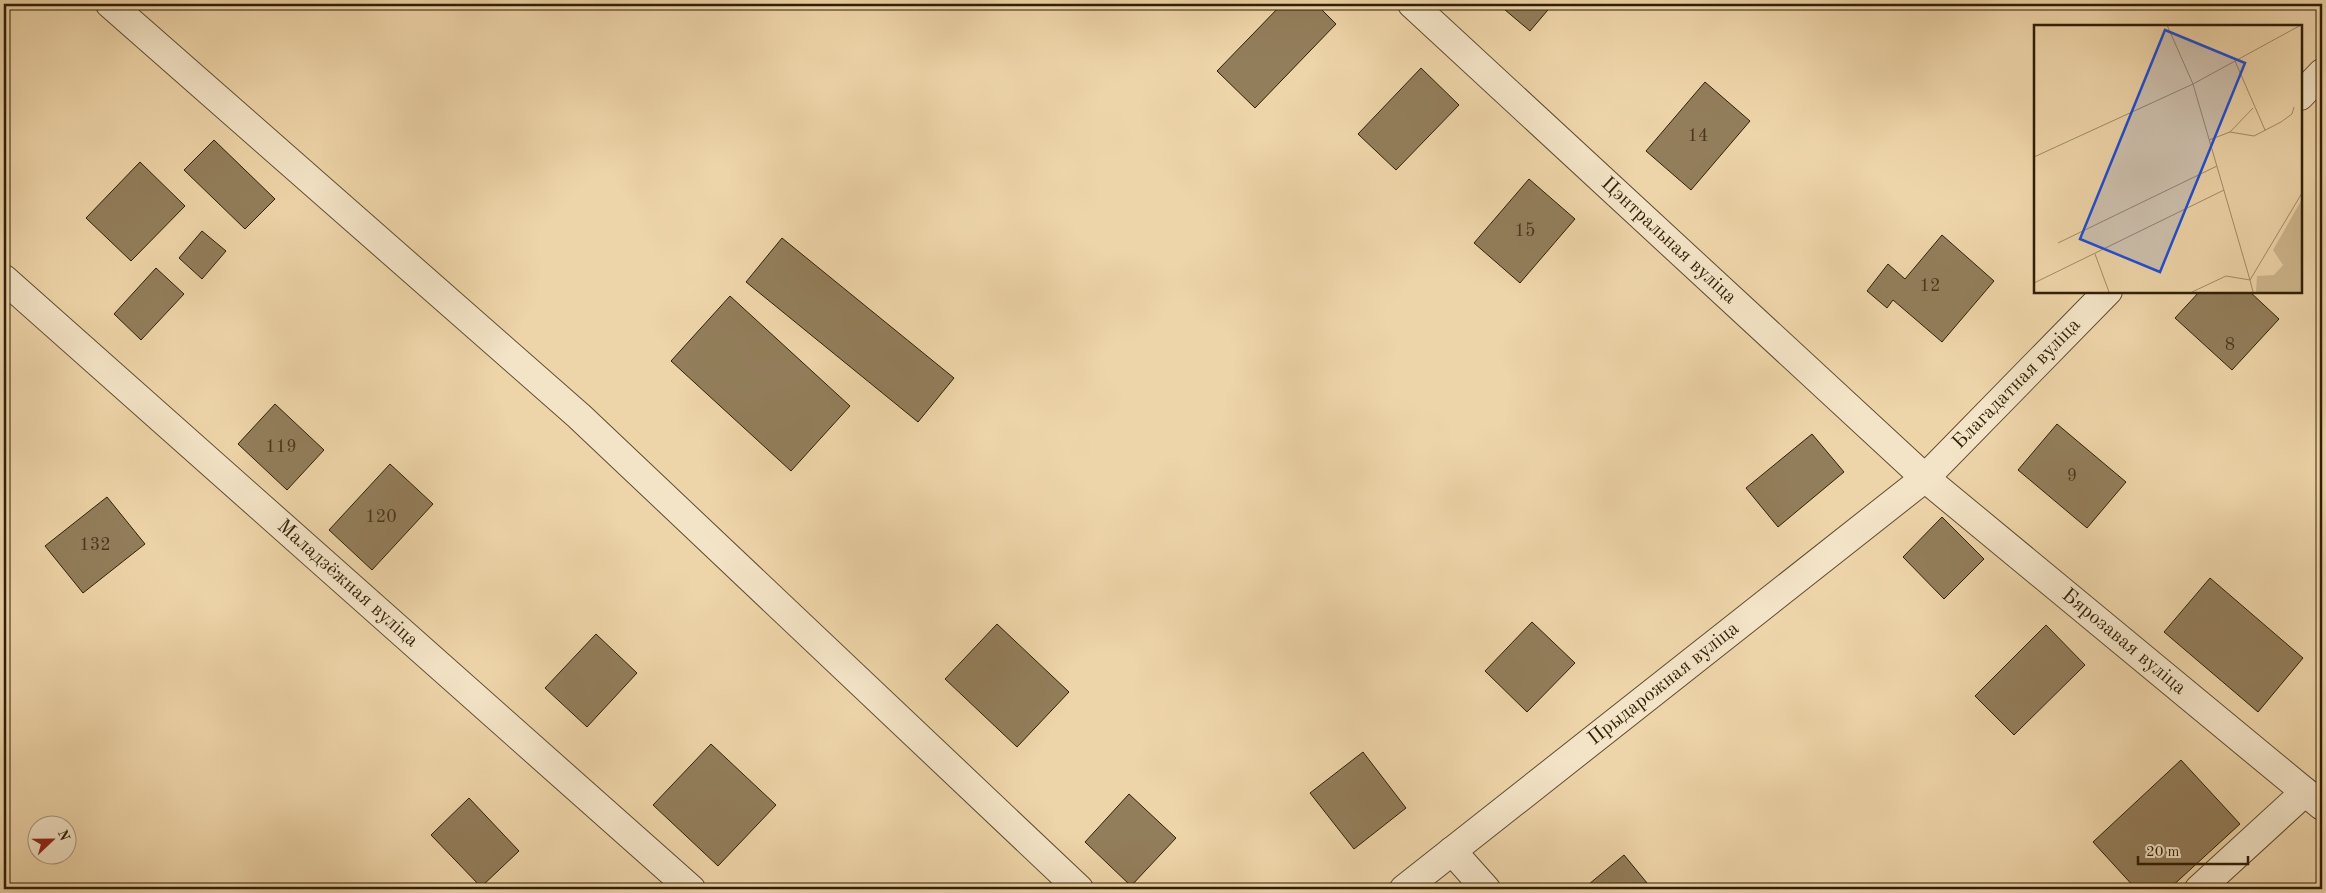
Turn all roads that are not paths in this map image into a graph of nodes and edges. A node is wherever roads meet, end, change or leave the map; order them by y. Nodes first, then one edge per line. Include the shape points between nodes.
1 (110, 4) edge
2 (1412, 4) edge
3 (2322, 73) edge
4 (2301, 95) edge
5 (4, 279) edge
6 (2107, 292) edge
7 (1925, 478) junction
8 (2314, 799) edge
9 (1452, 852) junction
10 (690, 889) edge
11 (1080, 889) edge
12 (1404, 889) edge
13 (1486, 889) edge
14 (2199, 889) edge

1 - 11 street via 579,416
2 - 7 street, Цэнтральная вуліца
3 - 4 street
5 - 10 street, Маладзёжная вуліца
6 - 7 street, Благадатная вуліца
7 - 8 street, Бярозавая вуліца
7 - 9 street, Прыдарожная вуліца
8 - 14 street
9 - 12 street, Прыдарожная вуліца
9 - 13 street

